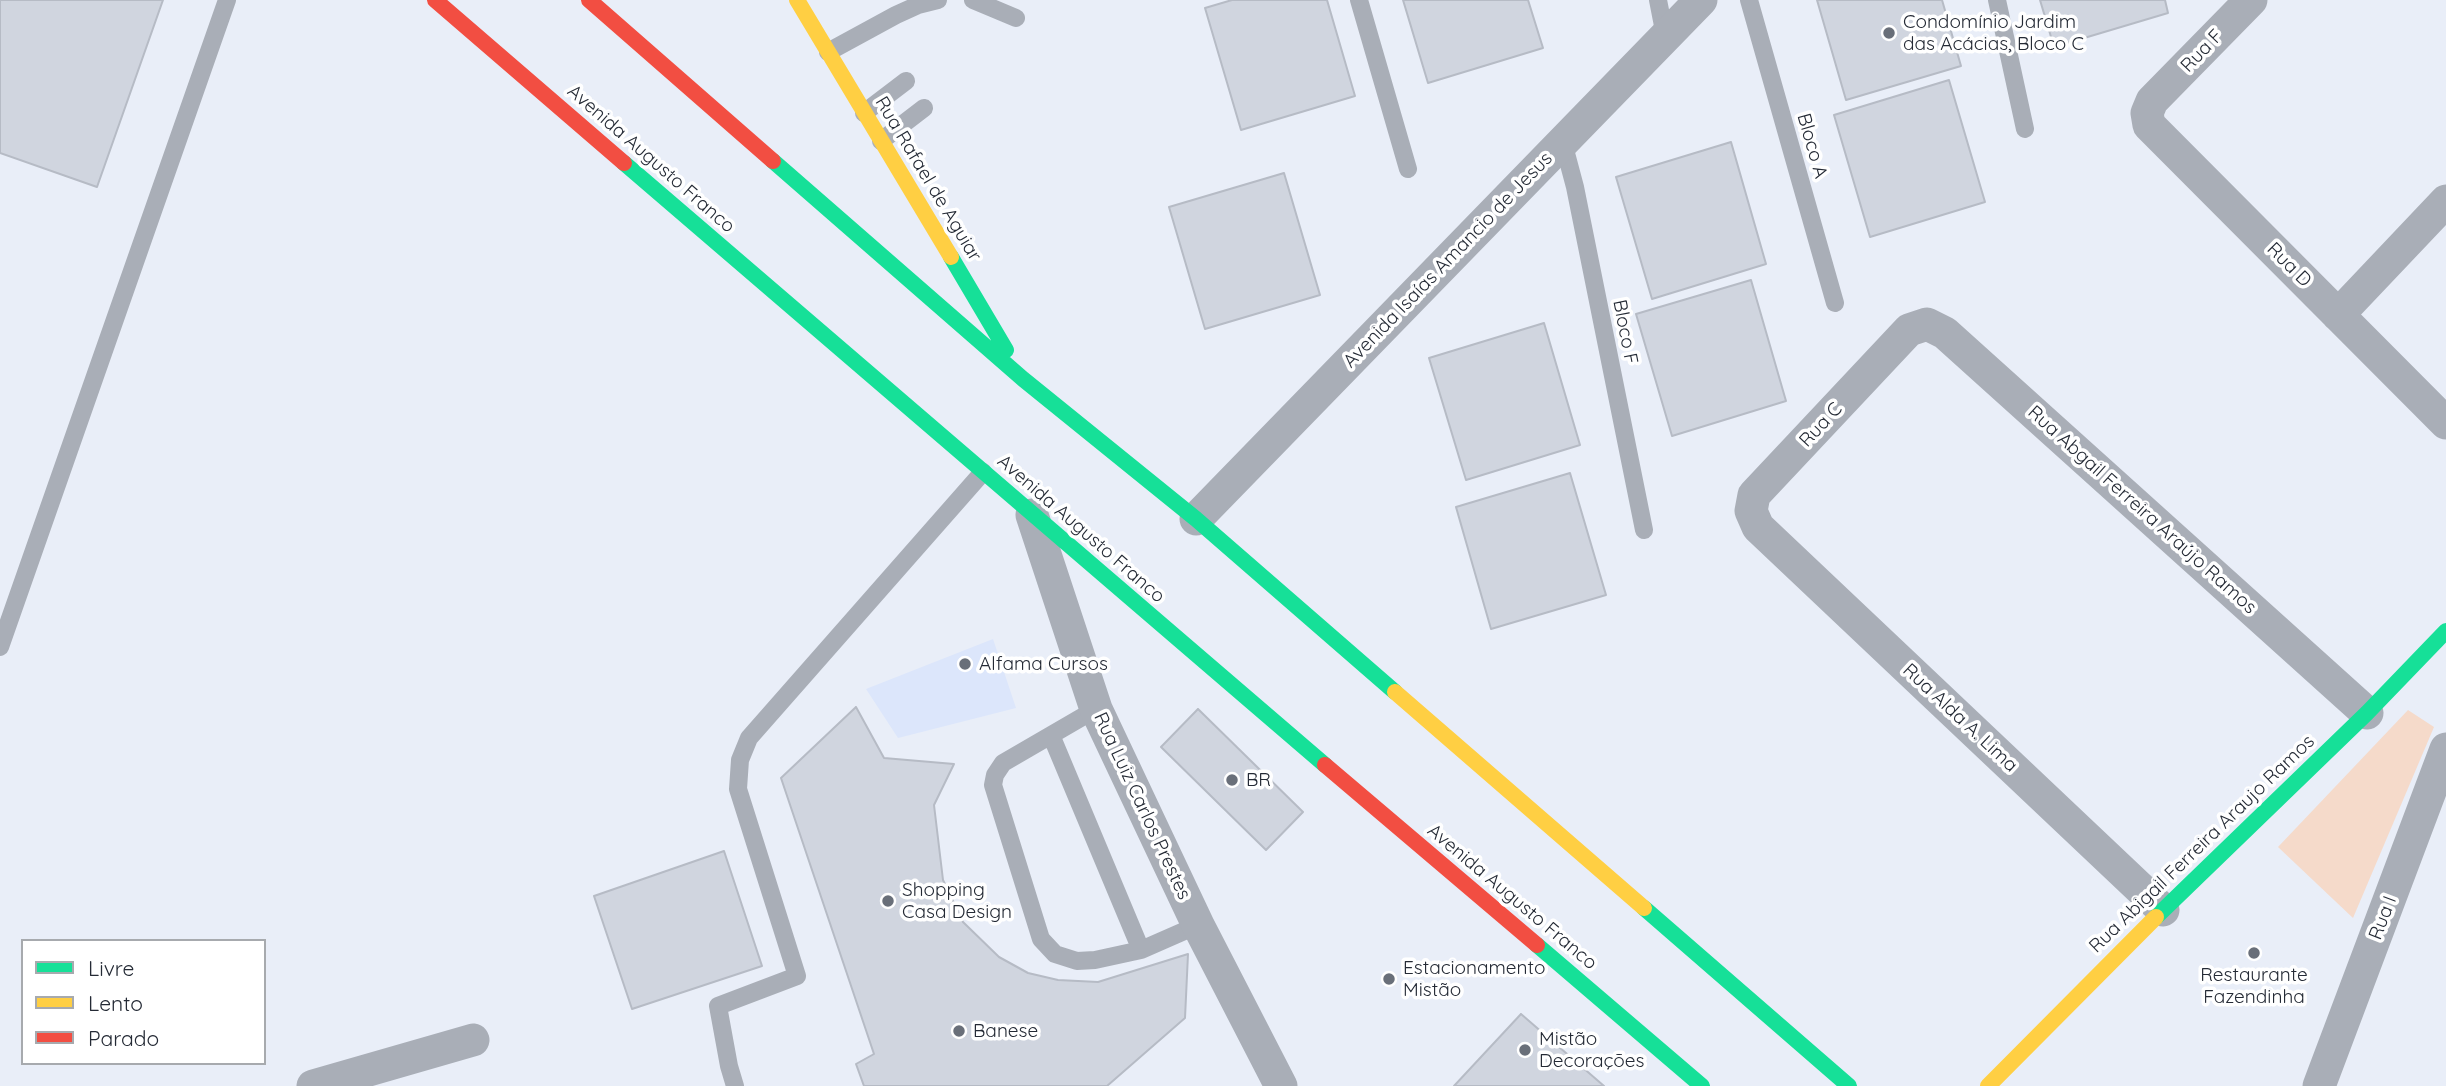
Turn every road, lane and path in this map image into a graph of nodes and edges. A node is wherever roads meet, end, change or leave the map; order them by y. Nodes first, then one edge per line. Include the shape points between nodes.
1 (227, 0) edge
2 (435, 0) edge
3 (589, 0) edge
4 (797, 0) edge
5 (938, 0) edge
6 (973, 0) edge
7 (1359, 0) edge
8 (1658, 0) edge
9 (1700, 0) edge
10 (1749, 0) edge
11 (1997, 0) edge
12 (2251, 0) edge
13 (1016, 18) dead end
14 (1665, 36) junction
15 (828, 52) junction
16 (906, 81) dead end
17 (2152, 101) joint
18 (924, 108) dead end
19 (864, 113) junction
20 (2025, 129) dead end
21 (881, 141) junction
22 (1563, 142) junction
23 (1408, 169) dead end
24 (2446, 201) edge
25 (1835, 303) dead end
26 (2338, 315) junction
27 (1909, 330) joint
28 (1023, 379) junction
29 (2446, 423) edge
30 (983, 472) junction
31 (1032, 515) junction
32 (1196, 519) junction
33 (1758, 527) joint
34 (1644, 530) dead end
35 (2446, 631) edge
36 (0, 647) edge
37 (1096, 709) junction
38 (2367, 713) junction
39 (1051, 735) junction
40 (2446, 749) edge
41 (2162, 910) junction
42 (1198, 925) junction
43 (1142, 950) junction
44 (473, 1040) dead end
45 (378, 1077) edge
46 (313, 1086) edge
47 (735, 1086) edge
48 (1281, 1086) edge
49 (1702, 1086) edge
50 (1849, 1086) edge
51 (1988, 1086) edge
52 (2319, 1086) edge

1 - 36 lane
2 - 30 main road, Avenida Augusto Franco
3 - 28 main road
4 - 15 main road, Rua Rafael de Aguiar
5 - 15 lane via 896,15
6 - 13 lane
7 - 23 lane
8 - 14 lane
9 - 14 street, Avenida Isaías Amancio de Jesus
10 - 25 lane, Bloco A
11 - 20 lane
12 - 17 street, Rua F
14 - 22 street, Avenida Isaías Amancio de Jesus
15 - 19 main road, Rua Rafael de Aguiar
16 - 19 lane
17 - 26 street, Rua D via 2147,113 2150,125
18 - 21 lane
19 - 21 main road, Rua Rafael de Aguiar
21 - 28 main road, Rua Rafael de Aguiar
22 - 32 street, Avenida Isaías Amancio de Jesus
22 - 34 lane, Bloco F
24 - 26 street
26 - 29 street, Rua D
27 - 33 street, Rua C via 1754,495 1751,511
27 - 38 street, Rua Abgail Ferreira Araújo Ramos via 1927,324 1945,333
28 - 32 main road
30 - 31 main road, Avenida Augusto Franco
30 - 47 lane via 749,738 740,760 738,789 796,976 718,1006
31 - 37 street, Rua Luiz Carlos Prestes
31 - 49 main road, Avenida Augusto Franco
32 - 50 main road
33 - 41 street, Rua Alda A. Lima
35 - 38 main road, Rua Abigail Ferreira Araujo Ramos
37 - 39 lane
37 - 42 street, Rua Luiz Carlos Prestes
38 - 41 main road, Rua Abigail Ferreira Araujo Ramos
39 - 43 lane
39 - 43 lane via 1003,763 993,785 1041,939 1055,954 1077,961
40 - 52 street, Rua I
41 - 51 main road, Rua Abigail Ferreira Araujo Ramos
42 - 43 lane
42 - 48 street, Rua Luiz Carlos Prestes
44 - 45 street
45 - 46 street

